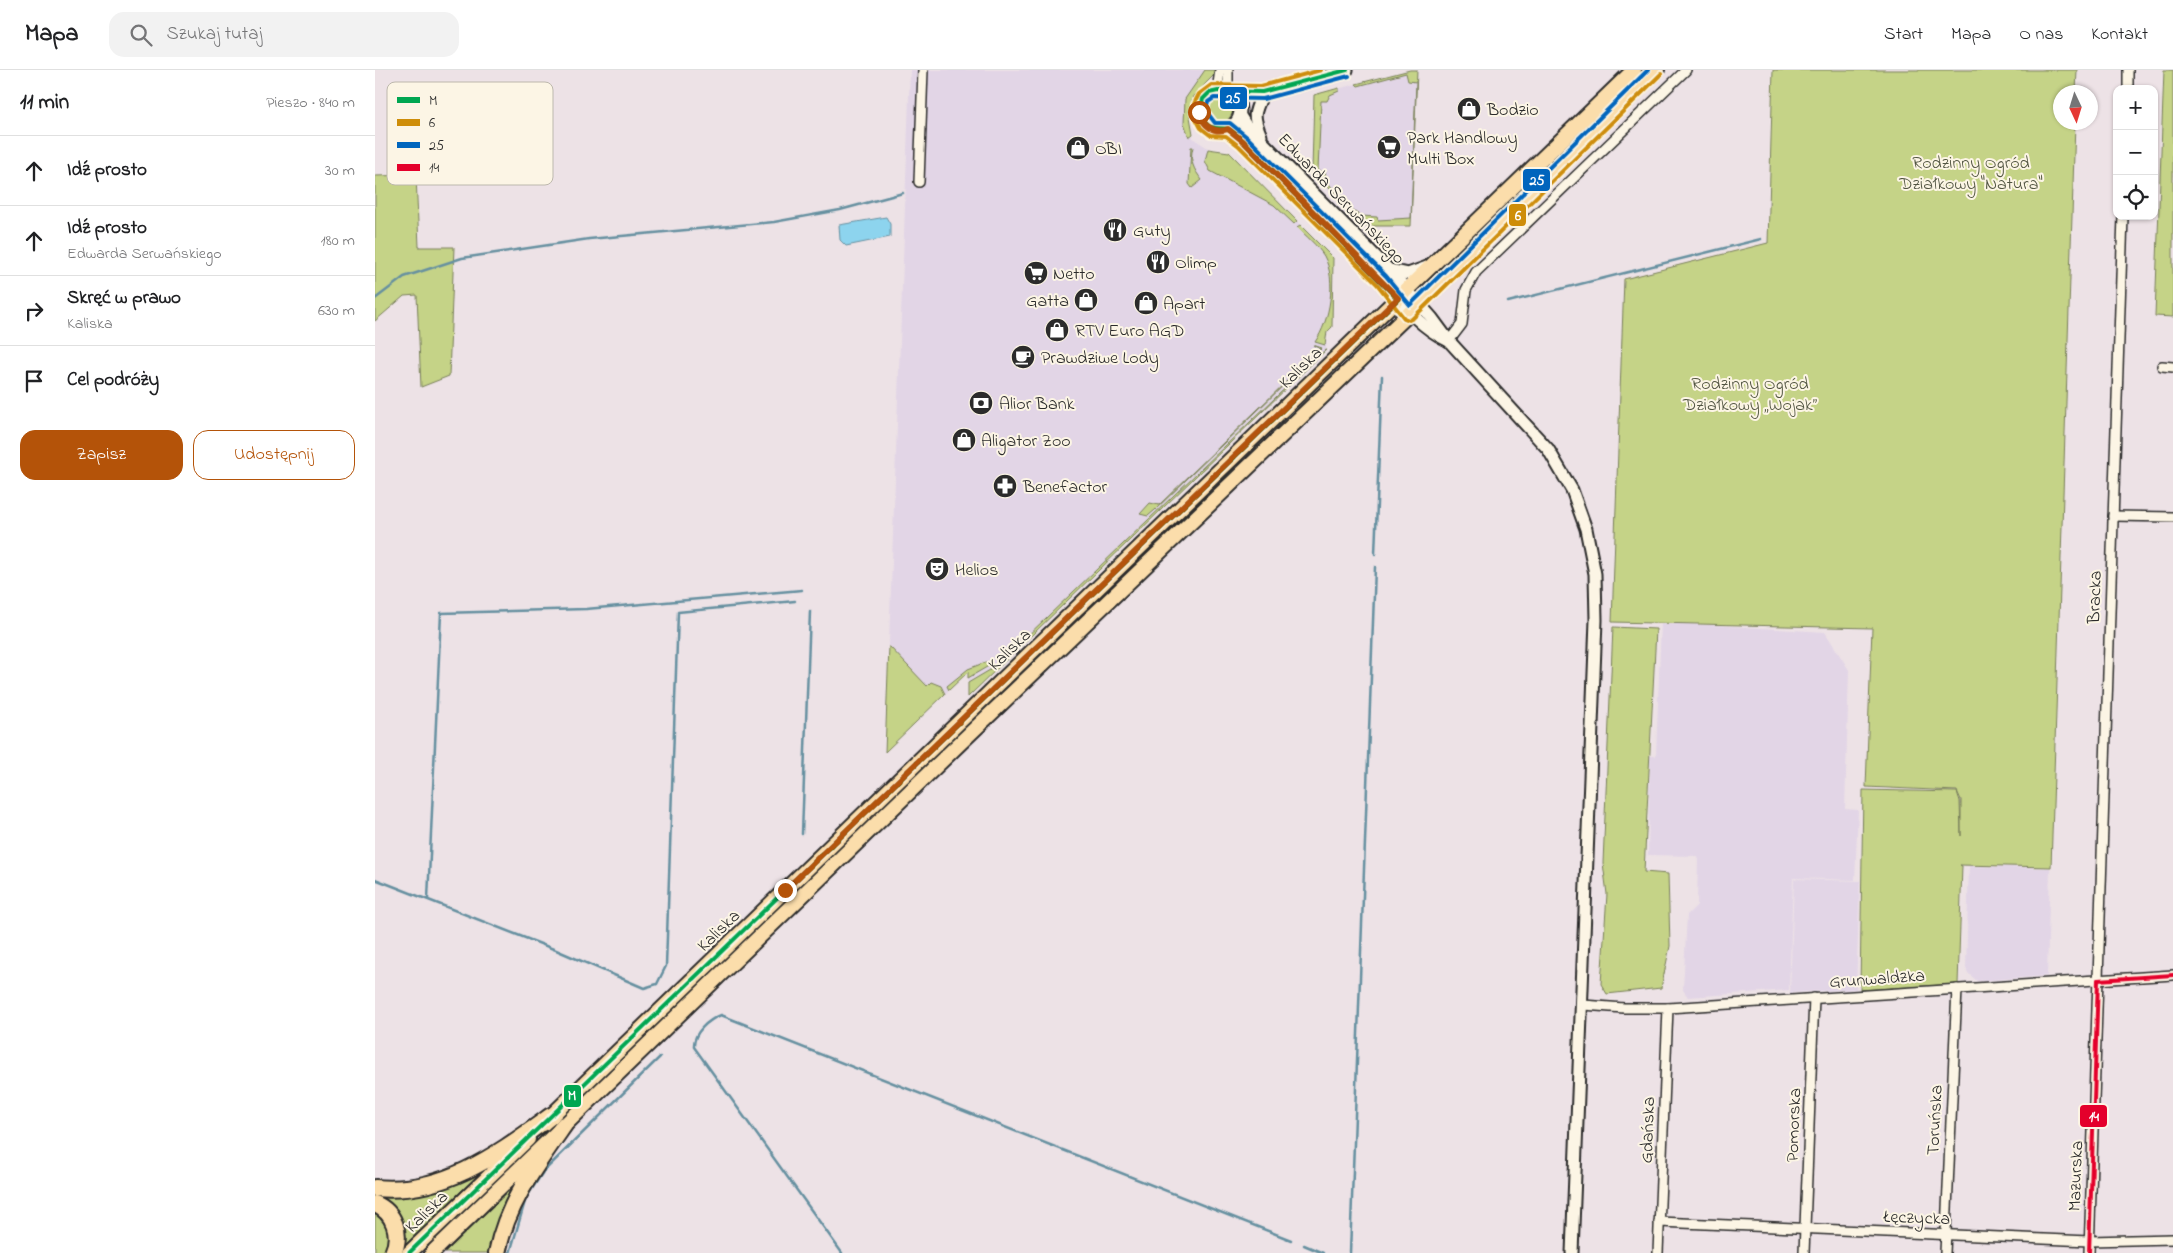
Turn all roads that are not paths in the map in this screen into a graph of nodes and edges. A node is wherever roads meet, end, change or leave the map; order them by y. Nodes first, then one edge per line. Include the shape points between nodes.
1 (923, 70) edge
2 (1220, 70) edge
3 (1228, 70) edge
4 (1347, 70) edge
5 (1634, 70) edge
6 (1657, 70) edge
7 (1686, 70) edge
8 (2128, 70) edge
9 (2128, 85) edge
10 (1213, 91) junction
11 (1229, 92) junction
12 (1263, 92) junction
13 (1240, 113) junction
14 (1228, 129) junction
15 (1262, 140) junction
16 (919, 182) dead end
17 (2123, 220) edge
18 (1434, 264) junction
19 (1389, 270) junction
20 (1402, 295) junction
21 (1414, 309) junction
22 (1449, 341) junction
23 (2162, 366) dead end
24 (2173, 366) edge
25 (2113, 516) junction
26 (2173, 517) edge
27 (2173, 975) edge
28 (2098, 980) junction
29 (1957, 989) junction
30 (1814, 998) junction
31 (1583, 1005) junction
32 (1668, 1008) junction
33 (558, 1120) junction
34 (375, 1188) edge
35 (375, 1204) edge
36 (1659, 1222) junction
37 (1805, 1230) junction
38 (1945, 1234) junction
39 (2173, 1239) edge
40 (2089, 1241) junction
41 (393, 1253) edge
42 (409, 1253) edge
43 (432, 1253) edge
44 (497, 1253) edge
45 (1572, 1253) edge
46 (1658, 1253) edge
47 (1804, 1253) edge
48 (1945, 1253) edge
49 (2089, 1253) edge

1 - 16 street
2 - 10 street via 1218,84
3 - 11 street
4 - 12 street
5 - 18 main road, Kaliska
6 - 21 main road, Kaliska
7 - 22 street via 1476,272 1466,290 1462,324
8 - 9 street
10 - 11 street
10 - 14 street via 1201,103 1200,117 1213,130
11 - 12 street
11 - 13 street via 1238,100
12 - 13 street via 1247,103
12 - 15 street via 1254,112
13 - 14 street
13 - 15 street, Edwarda Serwańskiego via 1241,120
14 - 20 street, Edwarda Serwańskiego
15 - 19 street, Edwarda Serwańskiego
17 - 25 street, Bracka
18 - 19 street via 1408,274
18 - 20 main road, Kaliska
19 - 20 street, Edwarda Serwańskiego
20 - 21 street, Edwarda Serwańskiego
20 - 33 main road, Kaliska
21 - 22 street, Edwarda Serwańskiego
21 - 33 main road, Kaliska
22 - 31 street, Edwarda Serwańskiego via 1548,449 1571,490 1586,529 1592,557 1596,614
23 - 24 street
25 - 26 street
25 - 28 street, Bracka
27 - 28 street, Grunwaldzka
28 - 29 street, Grunwaldzka
28 - 40 street, Mazurska
29 - 30 street, Grunwaldzka
29 - 38 street, Toruńska
30 - 32 street, Grunwaldzka
30 - 37 street, Pomorska
31 - 32 street, Grunwaldzka
31 - 45 street, Edwarda Serwańskiego
32 - 36 street, Gdańska
33 - 34 highway via 444,1180 407,1188
33 - 42 main road, Kaliska
33 - 43 main road, Kaliska
33 - 44 highway via 507,1216
35 - 41 highway via 389,1214 395,1225 398,1236
36 - 37 street, Łęczycka
36 - 46 street, Gdańska
37 - 38 street, Łęczycka
37 - 47 street, Pomorska
38 - 40 street, Łęczycka
38 - 48 street, Toruńska
39 - 40 street, Łęczycka
40 - 49 street, Mazurska

